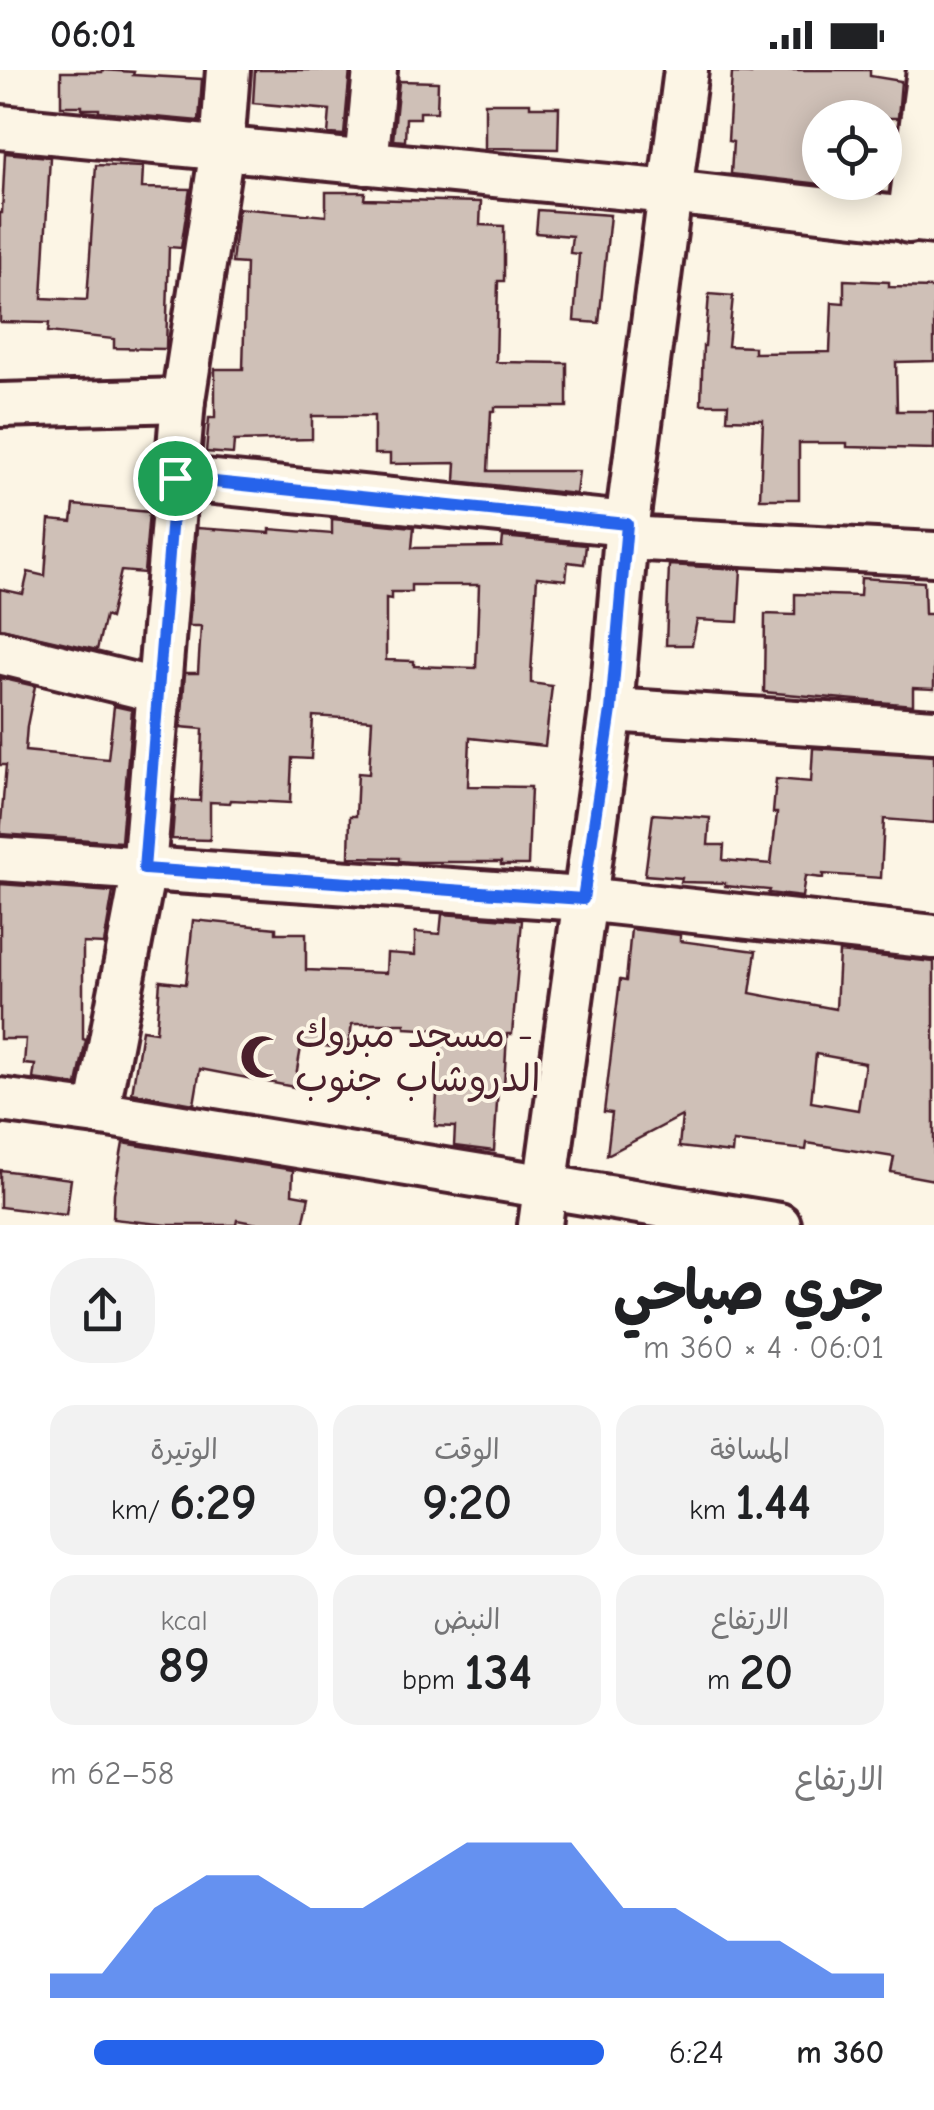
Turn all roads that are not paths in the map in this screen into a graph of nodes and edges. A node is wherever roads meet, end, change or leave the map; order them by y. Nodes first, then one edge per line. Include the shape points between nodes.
1 (228, 70) edge
2 (375, 70) edge
3 (686, 70) edge
4 (929, 70) edge
5 (0, 127) edge
6 (222, 149) junction
7 (366, 163) junction
8 (670, 192) junction
9 (922, 221) edge
10 (183, 400) junction
11 (0, 405) edge
12 (175, 478) junction
13 (626, 531) junction
14 (934, 554) edge
15 (0, 652) edge
16 (159, 691) junction
17 (611, 710) junction
18 (934, 731) edge
19 (0, 859) edge
20 (144, 869) junction
21 (583, 899) junction
22 (934, 937) edge
23 (0, 1100) edge
24 (97, 1113) junction
25 (542, 1206) edge
26 (779, 1225) edge

1 - 6 street
2 - 7 street
3 - 8 street
4 - 9 street
5 - 6 street
6 - 7 street
6 - 10 street
7 - 8 street
8 - 9 street
8 - 13 street
10 - 11 street
10 - 12 street
12 - 13 street
12 - 16 street
13 - 14 street
13 - 17 street
15 - 16 street
16 - 20 street
17 - 18 street
17 - 21 street
19 - 20 street
20 - 21 street
20 - 24 street
21 - 22 street
21 - 25 street
23 - 24 street
24 - 25 street
25 - 26 street

